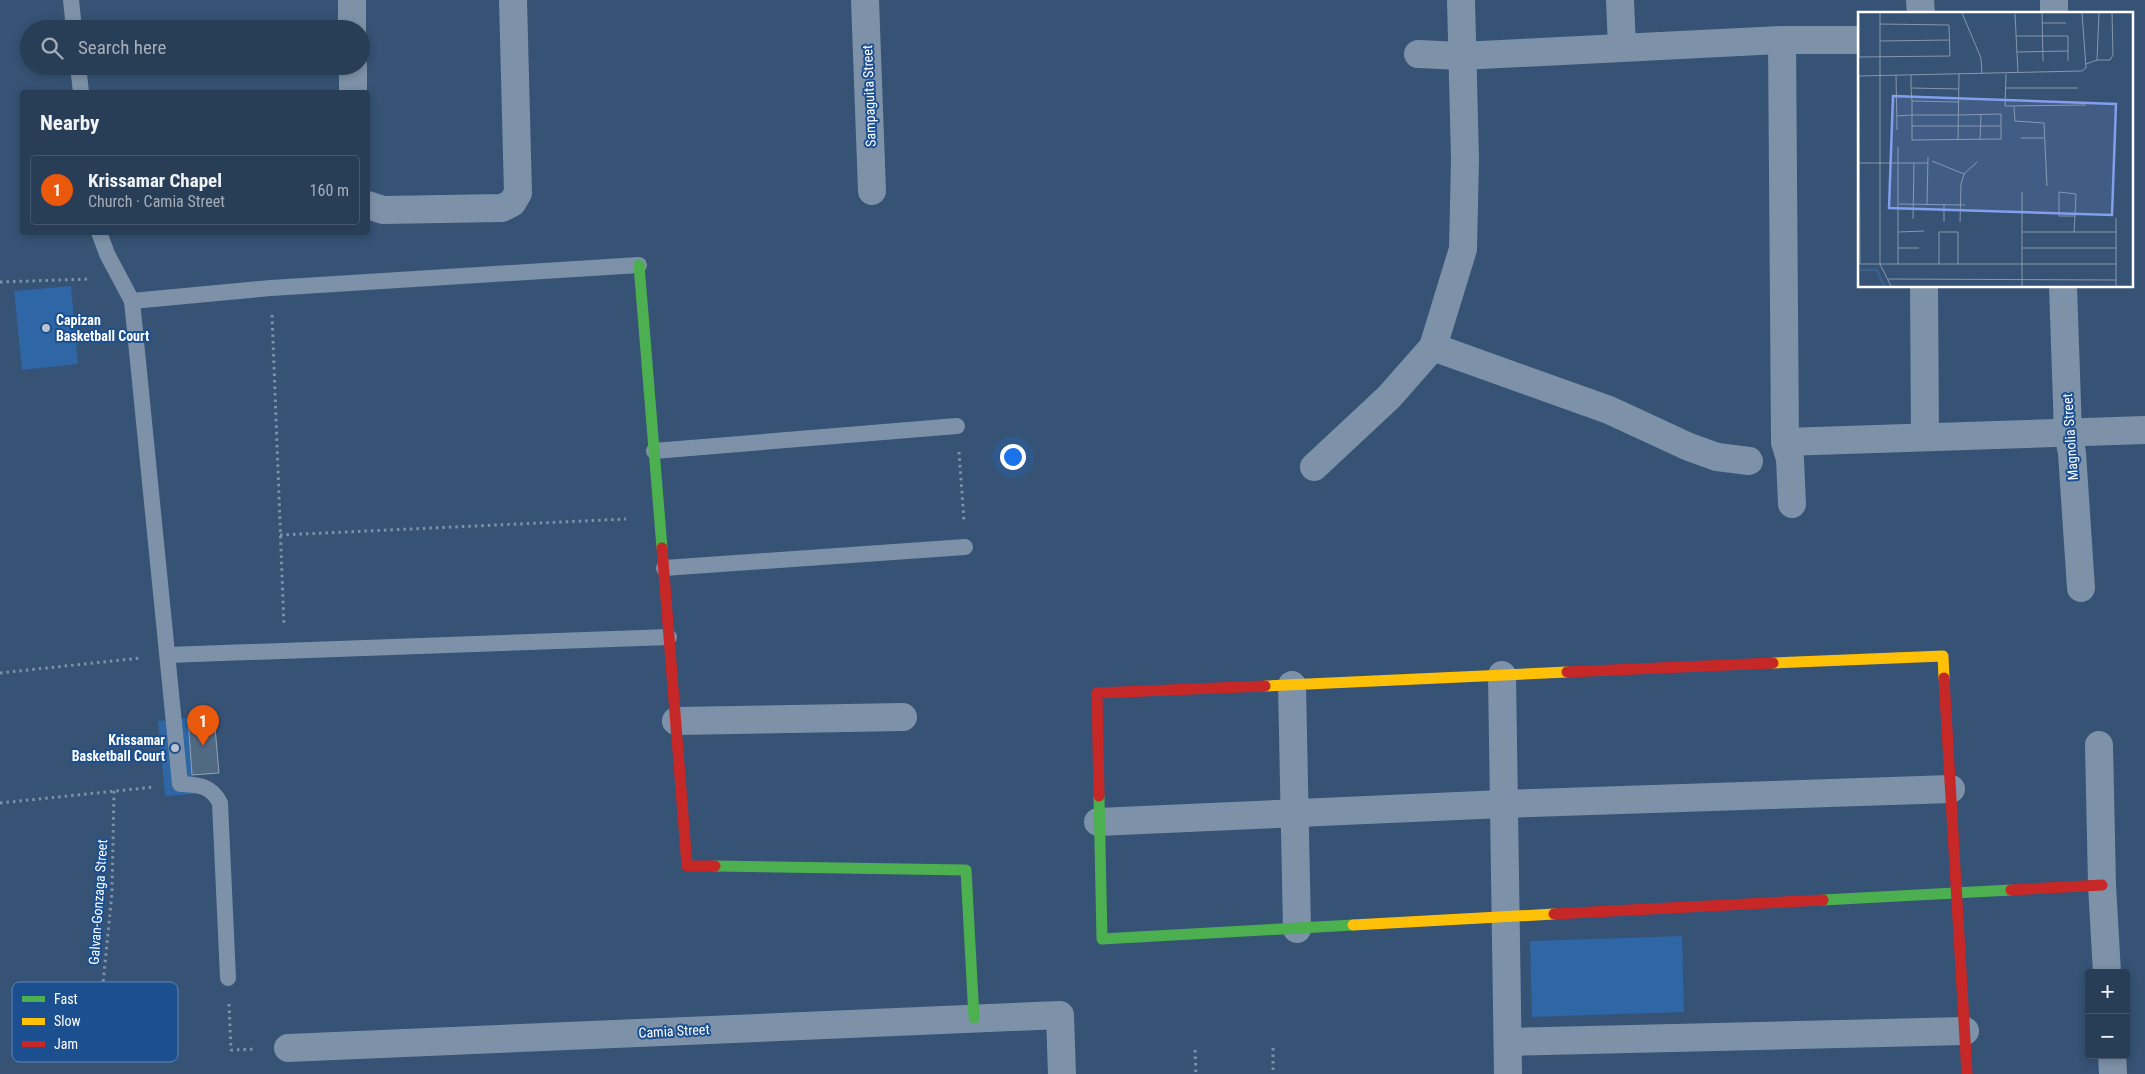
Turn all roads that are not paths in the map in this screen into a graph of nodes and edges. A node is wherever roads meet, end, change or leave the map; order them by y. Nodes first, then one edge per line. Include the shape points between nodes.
1 (70, 0) edge
2 (352, 0) edge
3 (513, 0) edge
4 (865, 0) edge
5 (1461, 0) edge
6 (1620, 0) edge
7 (73, 20) edge
8 (352, 20) edge
9 (1782, 40) junction
10 (1858, 40) edge
11 (1622, 48) junction
12 (1418, 54) dead end
13 (1461, 56) junction
14 (79, 75) edge
15 (353, 75) edge
16 (81, 90) edge
17 (353, 90) edge
18 (872, 191) dead end
19 (370, 206) edge
20 (100, 235) edge
21 (639, 264) joint
22 (1924, 288) edge
23 (2063, 288) edge
24 (132, 301) junction
25 (1433, 347) junction
26 (957, 426) road end
27 (2145, 430) edge
28 (2068, 433) junction
29 (1925, 437) junction
30 (1785, 442) junction
31 (654, 451) junction
32 (1749, 461) dead end
33 (1314, 467) dead end
34 (1792, 504) dead end
35 (965, 547) road end
36 (664, 568) junction
37 (2080, 588) dead end
38 (669, 637) junction
39 (168, 655) junction
40 (1502, 675) junction
41 (1292, 684) junction
42 (903, 717) dead end
43 (676, 721) junction
44 (2099, 745) dead end
45 (1951, 789) junction
46 (1503, 804) junction
47 (1294, 813) junction
48 (1098, 822) junction
49 (2102, 885) junction
50 (1957, 893) junction
51 (1505, 918) junction
52 (1297, 928) junction
53 (2107, 969) edge
54 (228, 978) road end
55 (974, 1018) junction
56 (1965, 1030) junction
57 (1508, 1042) junction
58 (288, 1048) dead end
59 (2112, 1059) edge
60 (1062, 1074) edge
61 (1508, 1074) edge
62 (1967, 1074) edge
63 (2113, 1074) edge

1 - 7 lane
2 - 8 street
3 - 19 street via 518,193 512,203 502,208 382,210
4 - 18 street, Sampaguita Street
5 - 13 street
6 - 11 street
9 - 10 street
9 - 11 street
9 - 30 street
11 - 13 street
12 - 13 street
13 - 25 street via 1465,159 1463,249
14 - 16 lane
15 - 17 street
20 - 24 lane via 106,254
21 - 24 lane via 271,288
21 - 31 street
22 - 29 street
23 - 28 street, Magnolia Street
24 - 39 lane
25 - 32 street via 1609,410 1689,448 1717,457
25 - 33 street via 1389,397
26 - 31 lane
27 - 28 street
28 - 29 street
28 - 37 street, Magnolia Street
29 - 30 street
30 - 34 street via 1790,459
31 - 36 street
35 - 36 lane
36 - 38 street
38 - 39 lane
38 - 43 street
39 - 54 lane via 180,784 207,787 220,803
40 - 41 street
40 - 45 street via 1943,656
40 - 46 street
41 - 47 street
41 - 48 street via 1097,693
42 - 43 street
43 - 55 street via 687,866 966,870
44 - 49 street
45 - 46 street
45 - 50 street
46 - 47 street
46 - 51 street
47 - 48 street
47 - 52 street
48 - 52 street via 1102,939
49 - 50 street
49 - 53 street
50 - 51 street
50 - 56 street
51 - 52 street
51 - 57 street
55 - 58 street, Camia Street
55 - 60 street, Camia Street via 1060,1015
56 - 57 street
56 - 62 street
57 - 61 street
59 - 63 street

